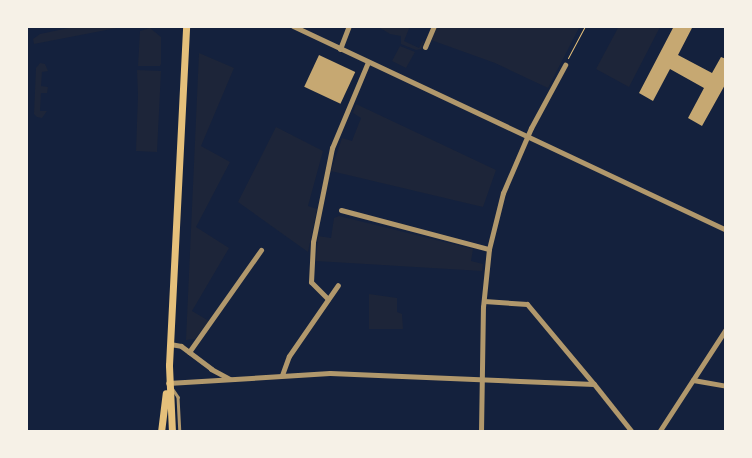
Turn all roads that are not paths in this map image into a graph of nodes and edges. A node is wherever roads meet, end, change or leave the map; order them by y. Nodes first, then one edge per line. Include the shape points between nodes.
1 (186, 26) edge
2 (293, 26) edge
3 (349, 26) edge
4 (434, 26) edge
5 (425, 47) dead end
6 (340, 48) junction
7 (368, 62) junction
8 (565, 65) road end
9 (527, 138) junction
10 (341, 210) dead end
11 (726, 230) edge
12 (488, 249) junction
13 (261, 250) dead end
14 (338, 285) dead end
15 (328, 299) junction
16 (484, 301) junction
17 (726, 329) edge
18 (170, 344) junction
19 (189, 352) junction
20 (211, 369) junction
21 (282, 375) junction
22 (231, 379) junction
23 (481, 379) junction
24 (693, 380) junction
25 (168, 382) junction
26 (209, 382) junction
27 (594, 384) junction
28 (726, 386) edge
29 (161, 432) edge
30 (172, 432) edge
31 (180, 432) edge
32 (481, 432) edge
33 (632, 432) edge
34 (659, 432) edge

1 - 18 main road
2 - 6 street
3 - 6 street
4 - 5 street
6 - 7 street
7 - 9 street
7 - 15 street via 332,148 313,242 311,282
8 - 9 street
9 - 11 street
9 - 12 street via 503,193
10 - 12 street
12 - 16 street
13 - 19 street
14 - 15 street
15 - 21 street via 289,356
16 - 23 street
16 - 27 street via 527,304
17 - 24 street
18 - 19 street
18 - 25 main road
19 - 20 street
20 - 22 street
20 - 26 street
21 - 22 street
21 - 23 street via 330,373
22 - 26 street
23 - 27 street
23 - 32 street
24 - 28 street
24 - 34 street
25 - 26 street
25 - 29 main road
25 - 30 main road
25 - 31 lane via 178,397
27 - 33 street

